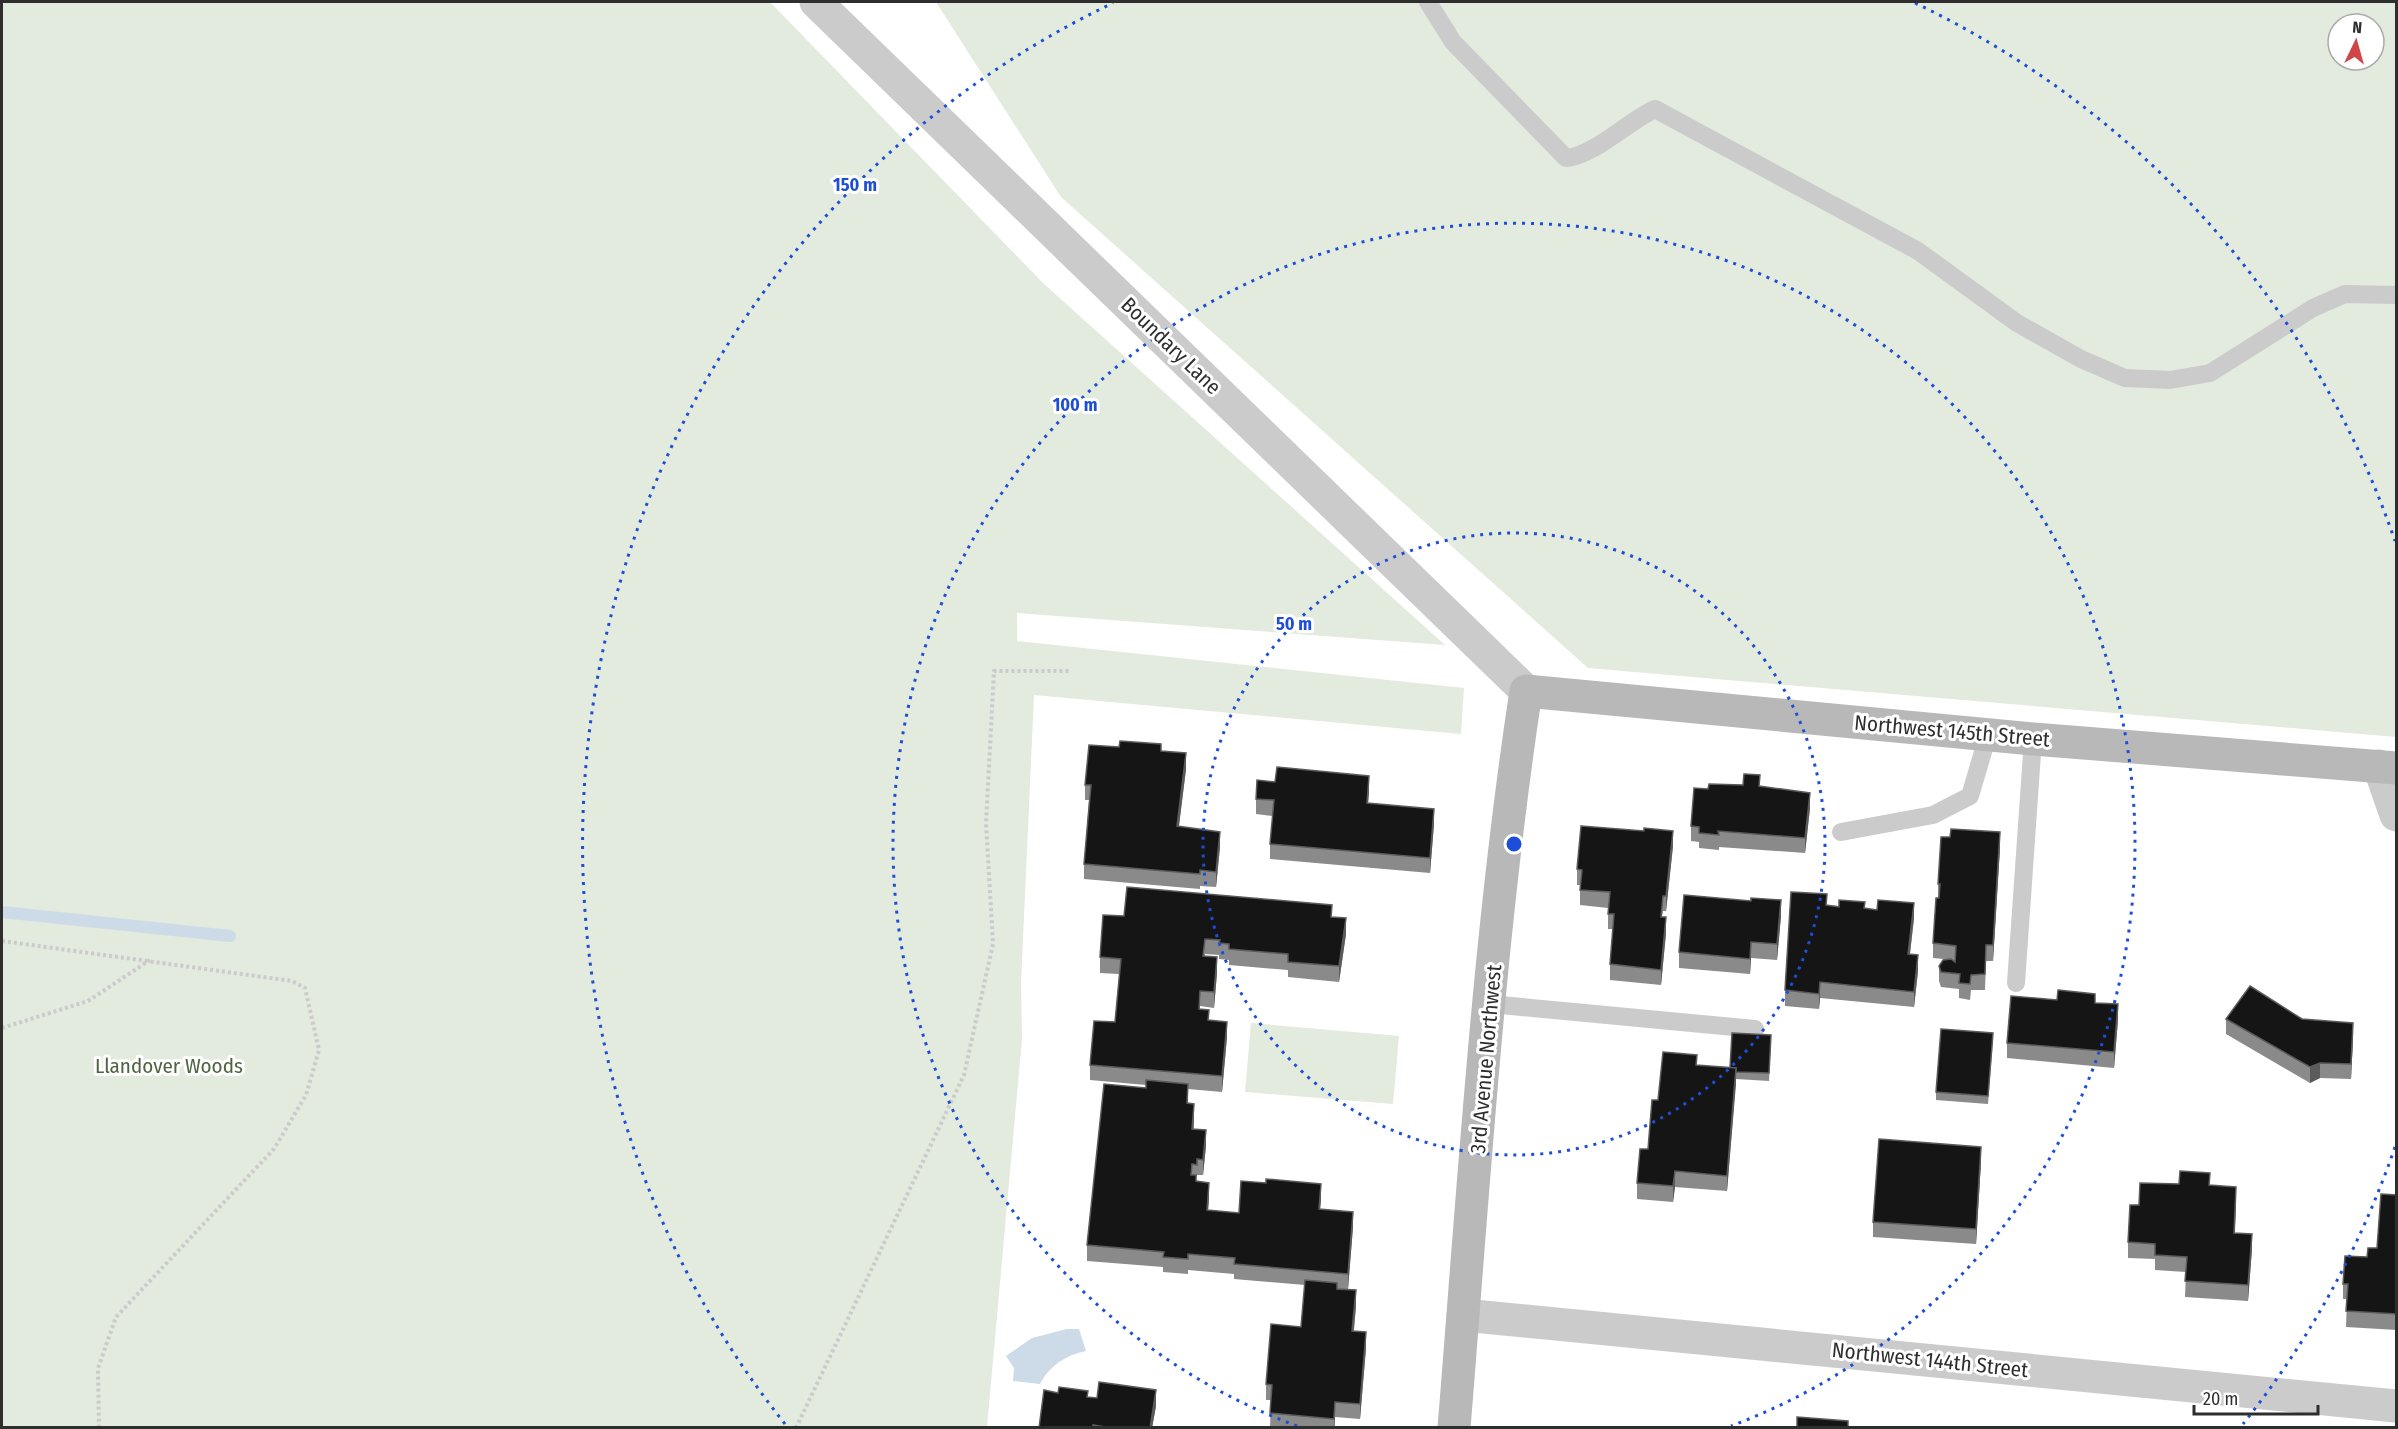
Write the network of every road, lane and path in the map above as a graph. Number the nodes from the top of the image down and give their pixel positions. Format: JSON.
{"nodes":[{"id":1,"x":816,"y":2,"type":"edge"},
{"id":2,"x":1428,"y":2,"type":"edge"},
{"id":3,"x":2397,"y":295,"type":"edge"},
{"id":4,"x":1071,"y":671,"type":"dead end"},
{"id":5,"x":1526,"y":691,"type":"junction"},
{"id":6,"x":1988,"y":735,"type":"junction"},
{"id":7,"x":2033,"y":740,"type":"junction"},
{"id":8,"x":2388,"y":767,"type":"edge"},
{"id":9,"x":2397,"y":815,"type":"edge"},
{"id":10,"x":1841,"y":832,"type":"dead end"},
{"id":11,"x":2,"y":941,"type":"edge"},
{"id":12,"x":150,"y":960,"type":"junction"},
{"id":13,"x":2016,"y":983,"type":"dead end"},
{"id":14,"x":1490,"y":1004,"type":"junction"},
{"id":15,"x":2,"y":1028,"type":"edge"},
{"id":16,"x":1755,"y":1029,"type":"dead end"},
{"id":17,"x":1463,"y":1315,"type":"junction"},
{"id":18,"x":2397,"y":1406,"type":"edge"},
{"id":19,"x":99,"y":1428,"type":"edge"},
{"id":20,"x":796,"y":1428,"type":"edge"},
{"id":21,"x":1454,"y":1428,"type":"edge"}],
"edges":[{"from":1,"to":5,"type":"street","name":"Boundary Lane"},
{"from":2,"to":3,"type":"lane"},
{"from":4,"to":20,"type":"path"},
{"from":5,"to":6,"type":"street","name":"Northwest 145th Street"},
{"from":5,"to":14,"type":"street","name":"3rd Avenue Northwest"},
{"from":6,"to":7,"type":"street","name":"Northwest 145th Street"},
{"from":6,"to":10,"type":"lane"},
{"from":7,"to":8,"type":"street","name":"Northwest 145th Street"},
{"from":7,"to":13,"type":"lane"},
{"from":8,"to":9,"type":"street"},
{"from":11,"to":12,"type":"path"},
{"from":12,"to":15,"type":"path"},
{"from":12,"to":19,"type":"path"},
{"from":14,"to":16,"type":"lane"},
{"from":14,"to":17,"type":"street","name":"3rd Avenue Northwest"},
{"from":17,"to":18,"type":"street","name":"Northwest 144th Street"},
{"from":17,"to":21,"type":"street","name":"3rd Avenue Northwest"}]}
